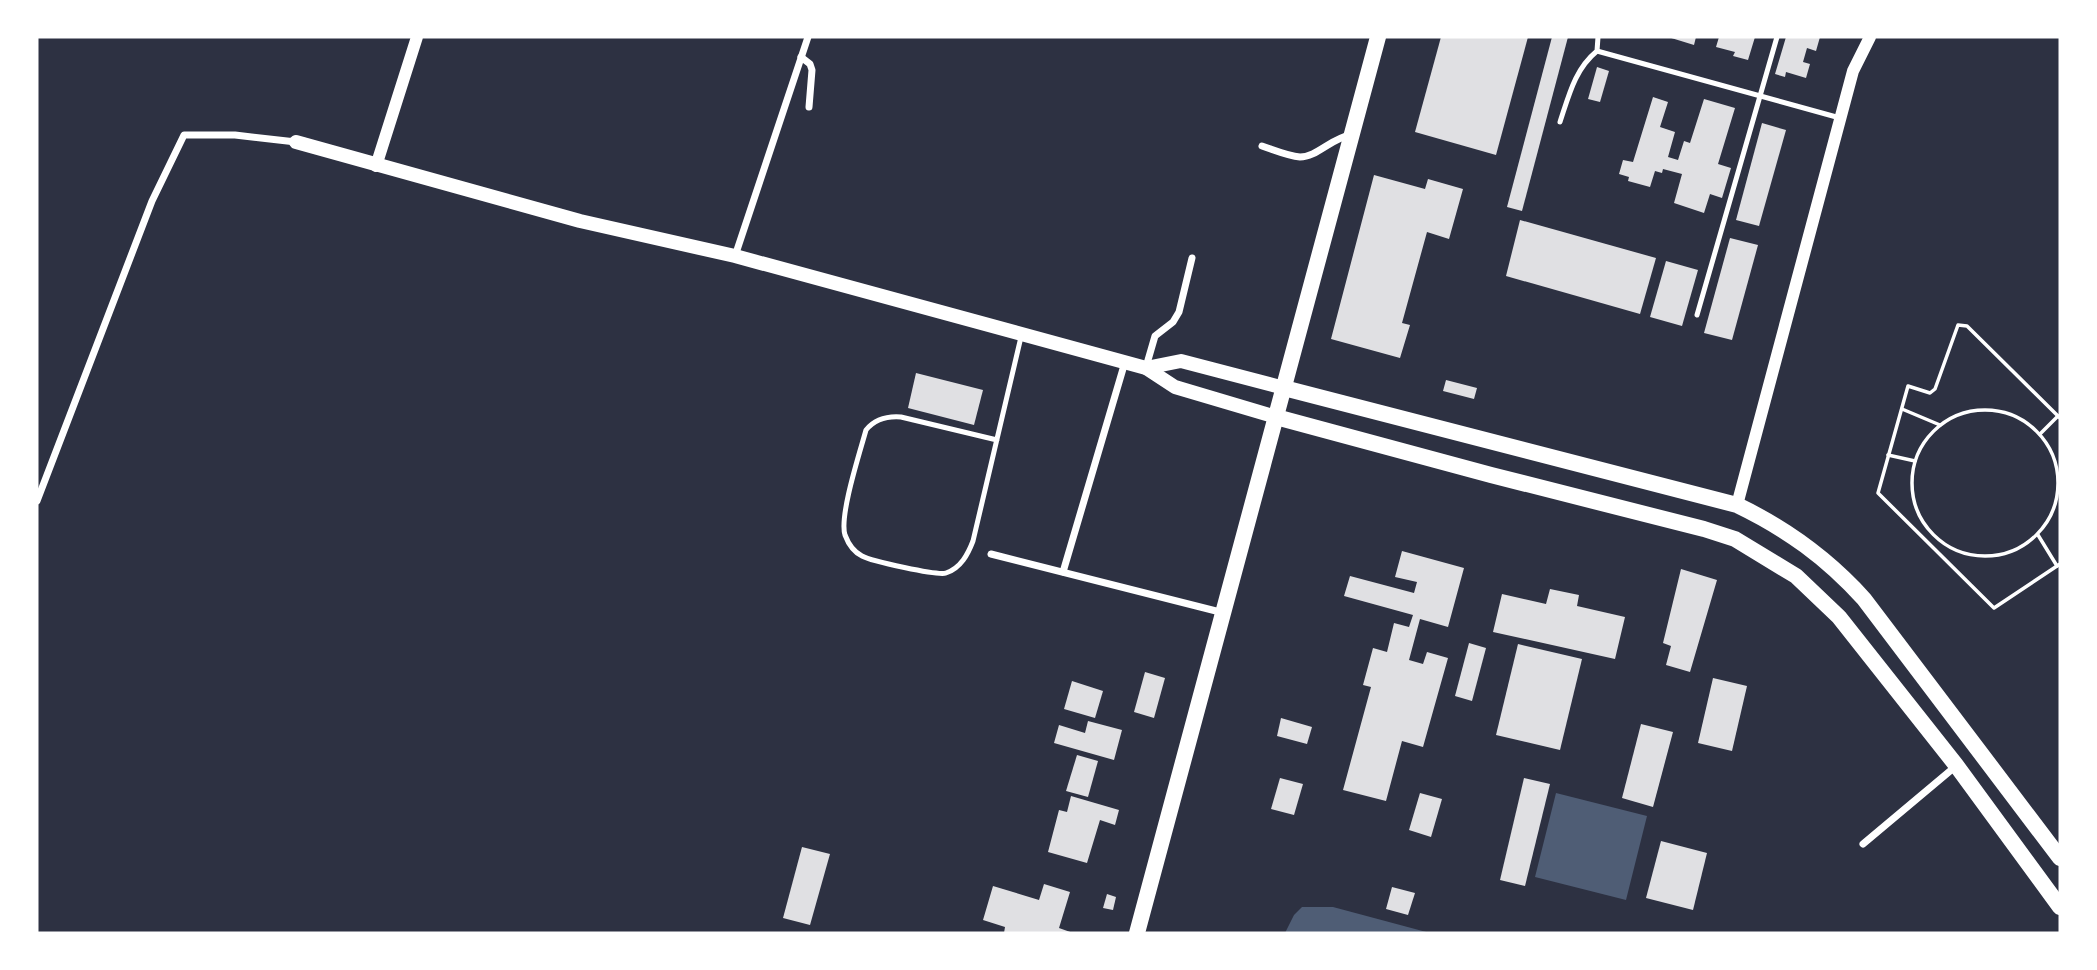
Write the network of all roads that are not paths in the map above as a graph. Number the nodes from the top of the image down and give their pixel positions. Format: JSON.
{"nodes":[{"id":1,"x":417,"y":37,"type":"edge"},
{"id":2,"x":808,"y":37,"type":"edge"},
{"id":3,"x":1378,"y":37,"type":"edge"},
{"id":4,"x":1598,"y":37,"type":"edge"},
{"id":5,"x":1777,"y":37,"type":"edge"},
{"id":6,"x":1870,"y":37,"type":"edge"},
{"id":7,"x":1597,"y":51,"type":"junction"},
{"id":8,"x":801,"y":57,"type":"junction"},
{"id":9,"x":1760,"y":96,"type":"junction"},
{"id":10,"x":809,"y":107,"type":"dead end"},
{"id":11,"x":1840,"y":118,"type":"junction"},
{"id":12,"x":1560,"y":121,"type":"dead end"},
{"id":13,"x":1352,"y":135,"type":"junction"},
{"id":14,"x":296,"y":142,"type":"joint"},
{"id":15,"x":1262,"y":146,"type":"dead end"},
{"id":16,"x":376,"y":166,"type":"junction"},
{"id":17,"x":736,"y":256,"type":"junction"},
{"id":18,"x":1192,"y":258,"type":"dead end"},
{"id":19,"x":1696,"y":315,"type":"dead end"},
{"id":20,"x":1022,"y":334,"type":"junction"},
{"id":21,"x":1125,"y":362,"type":"junction"},
{"id":22,"x":1146,"y":368,"type":"junction"},
{"id":23,"x":1284,"y":388,"type":"junction"},
{"id":24,"x":1276,"y":417,"type":"junction"},
{"id":25,"x":997,"y":440,"type":"junction"},
{"id":26,"x":1698,"y":496,"type":"junction"},
{"id":27,"x":37,"y":501,"type":"edge"},
{"id":28,"x":1737,"y":505,"type":"junction"},
{"id":29,"x":1689,"y":525,"type":"junction"},
{"id":30,"x":991,"y":554,"type":"dead end"},
{"id":31,"x":1063,"y":572,"type":"junction"},
{"id":32,"x":1224,"y":613,"type":"junction"},
{"id":33,"x":1956,"y":765,"type":"junction"},
{"id":34,"x":1863,"y":844,"type":"dead end"},
{"id":35,"x":2057,"y":847,"type":"edge"},
{"id":36,"x":2029,"y":863,"type":"junction"},
{"id":37,"x":2060,"y":907,"type":"edge"},
{"id":38,"x":1137,"y":933,"type":"edge"}],
"edges":[{"from":1,"to":16,"type":"street"},
{"from":2,"to":8,"type":"street"},
{"from":3,"to":13,"type":"main road"},
{"from":4,"to":7,"type":"lane"},
{"from":5,"to":9,"type":"lane"},
{"from":6,"to":11,"type":"street"},
{"from":7,"to":9,"type":"lane"},
{"from":7,"to":12,"type":"lane"},
{"from":8,"to":10,"type":"street"},
{"from":8,"to":17,"type":"street"},
{"from":9,"to":11,"type":"lane"},
{"from":9,"to":19,"type":"lane"},
{"from":11,"to":28,"type":"street"},
{"from":13,"to":15,"type":"street"},
{"from":13,"to":23,"type":"main road"},
{"from":14,"to":16,"type":"main road"},
{"from":14,"to":27,"type":"street"},
{"from":16,"to":17,"type":"main road"},
{"from":17,"to":20,"type":"main road"},
{"from":18,"to":22,"type":"street"},
{"from":20,"to":21,"type":"main road"},
{"from":20,"to":25,"type":"lane"},
{"from":21,"to":22,"type":"main road"},
{"from":21,"to":31,"type":"street"},
{"from":22,"to":23,"type":"main road"},
{"from":22,"to":24,"type":"main road"},
{"from":23,"to":24,"type":"main road"},
{"from":23,"to":26,"type":"main road"},
{"from":24,"to":29,"type":"main road"},
{"from":24,"to":32,"type":"main road"},
{"from":25,"to":25,"type":"lane"},
{"from":26,"to":28,"type":"main road"},
{"from":26,"to":29,"type":"main road"},
{"from":28,"to":35,"type":"main road"},
{"from":29,"to":33,"type":"main road"},
{"from":30,"to":31,"type":"street"},
{"from":31,"to":32,"type":"street"},
{"from":32,"to":38,"type":"main road"},
{"from":33,"to":34,"type":"street"},
{"from":33,"to":36,"type":"main road"},
{"from":35,"to":36,"type":"main road"},
{"from":36,"to":37,"type":"main road"}]}
